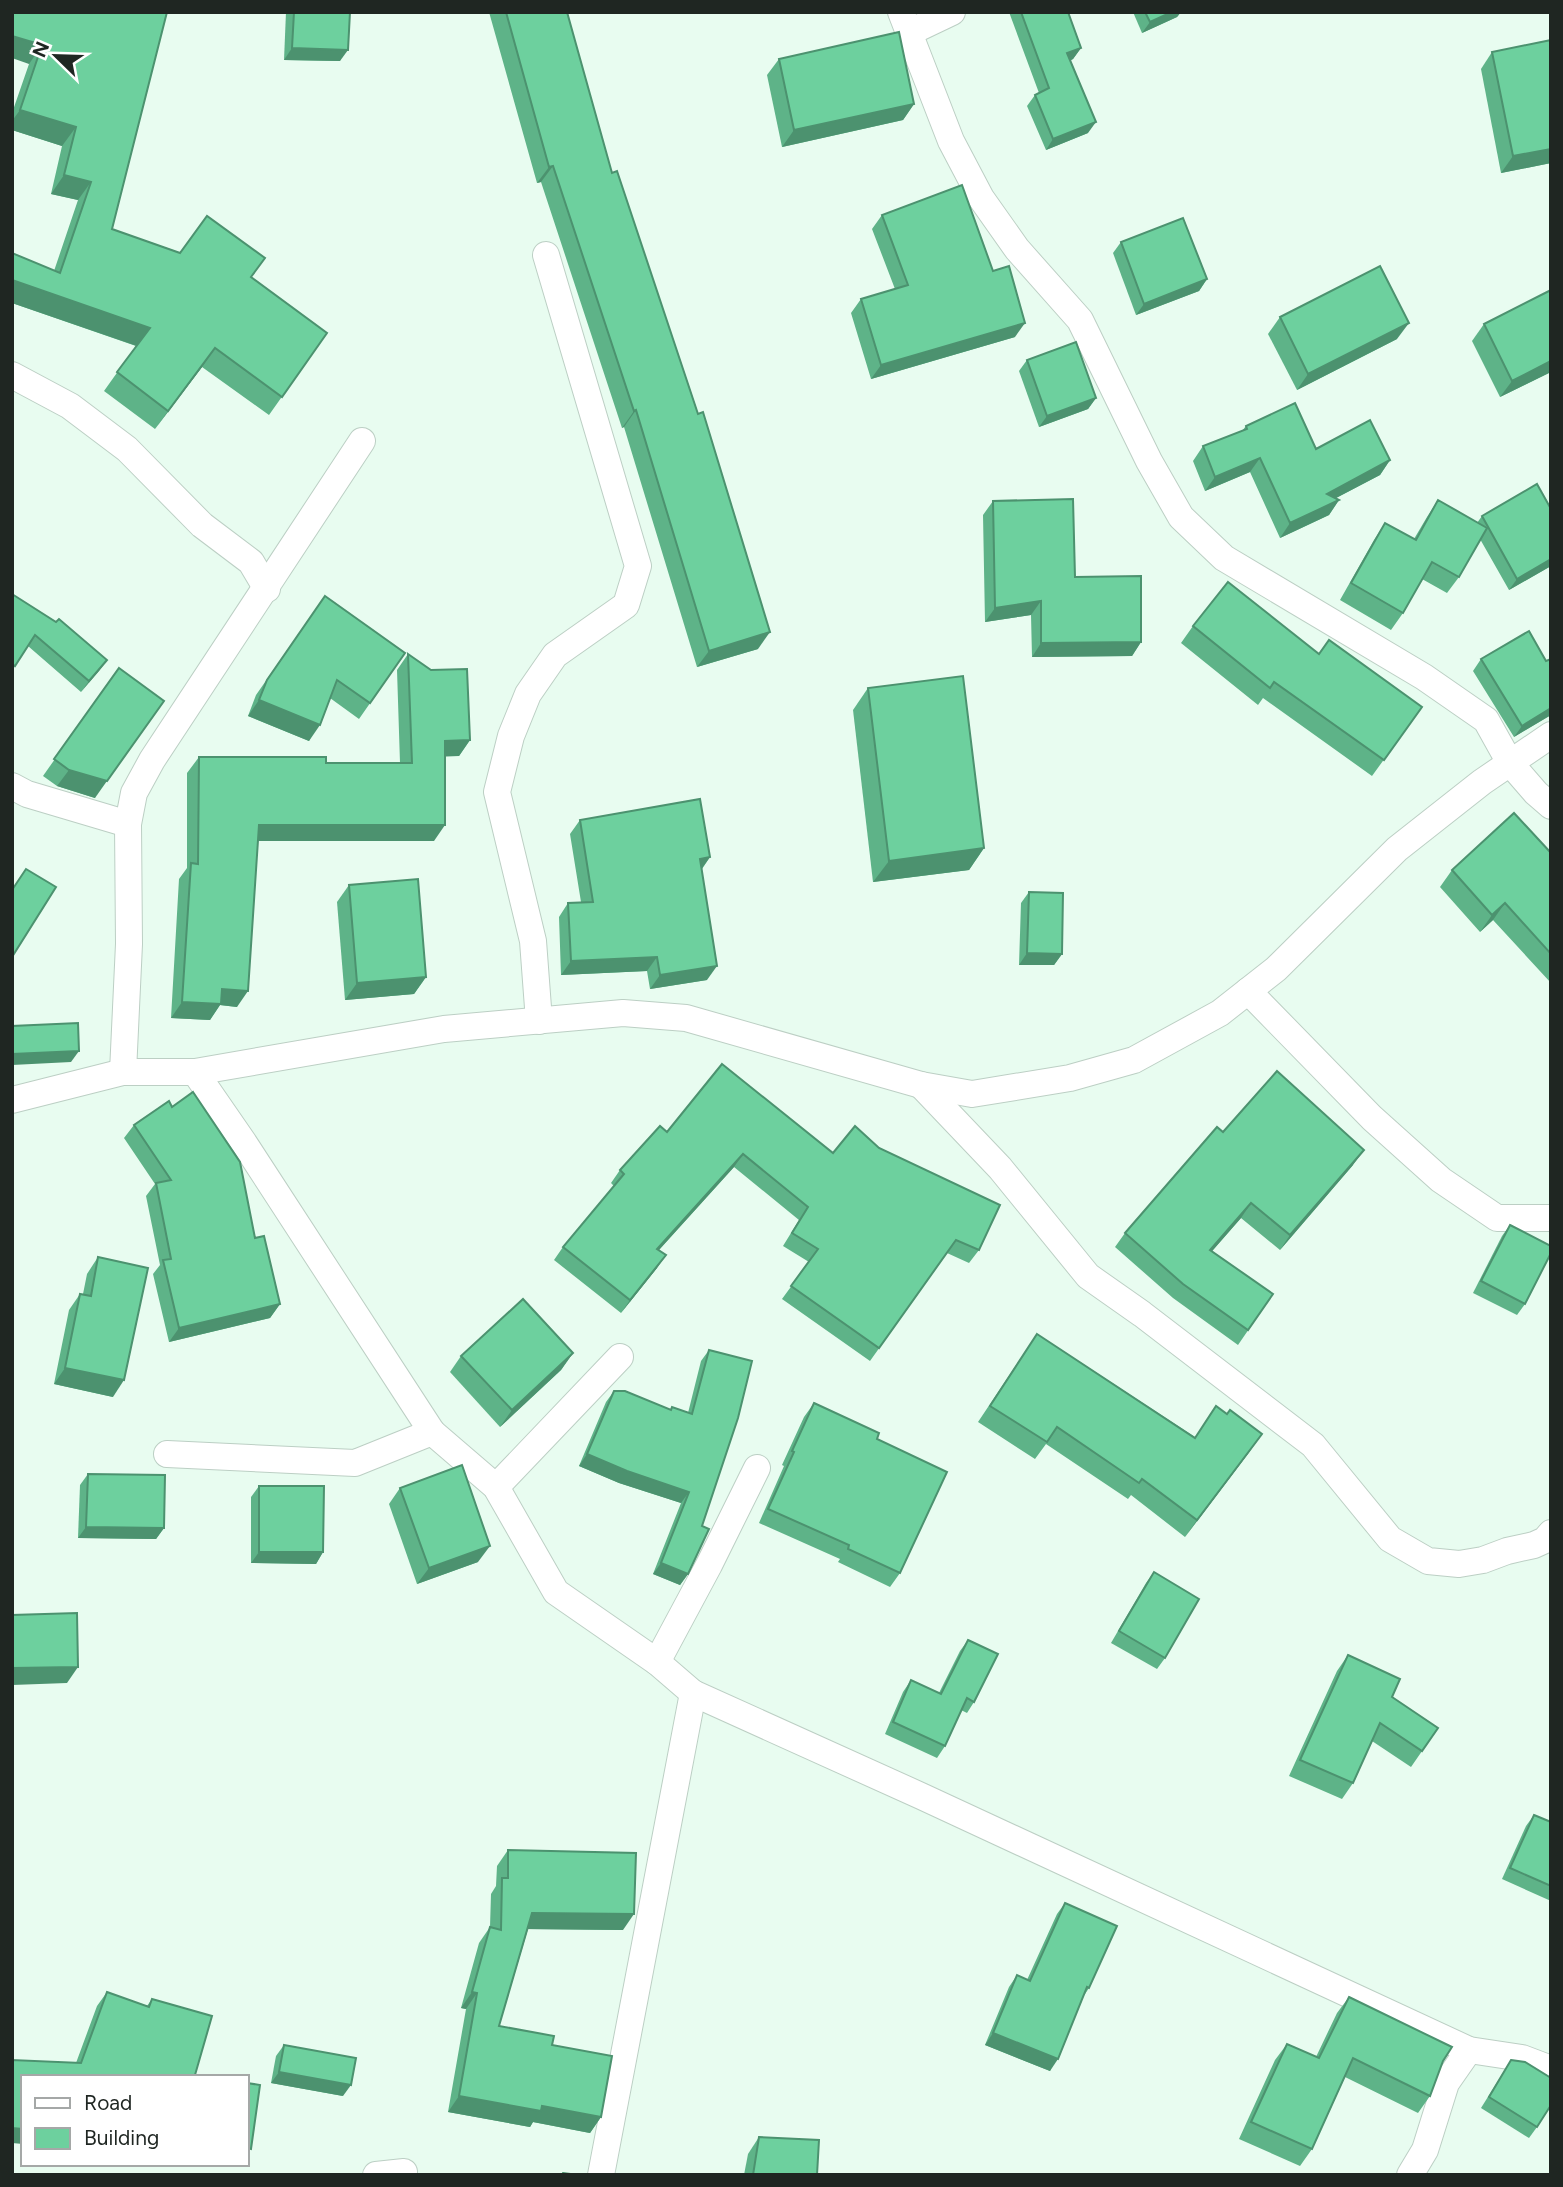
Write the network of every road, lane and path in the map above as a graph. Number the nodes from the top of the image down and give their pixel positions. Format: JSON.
{"nodes":[{"id":1,"x":953,"y":12,"type":"edge"},
{"id":2,"x":905,"y":23,"type":"edge"},
{"id":3,"x":546,"y":255,"type":"dead end"},
{"id":4,"x":12,"y":375,"type":"edge"},
{"id":5,"x":362,"y":441,"type":"dead end"},
{"id":6,"x":267,"y":589,"type":"junction"},
{"id":7,"x":1551,"y":735,"type":"edge"},
{"id":8,"x":1510,"y":763,"type":"junction"},
{"id":9,"x":12,"y":786,"type":"edge"},
{"id":10,"x":1551,"y":806,"type":"edge"},
{"id":11,"x":128,"y":824,"type":"junction"},
{"id":12,"x":1248,"y":991,"type":"junction"},
{"id":13,"x":539,"y":1021,"type":"junction"},
{"id":14,"x":122,"y":1072,"type":"junction"},
{"id":15,"x":195,"y":1072,"type":"junction"},
{"id":16,"x":922,"y":1086,"type":"junction"},
{"id":17,"x":12,"y":1100,"type":"edge"},
{"id":18,"x":1551,"y":1218,"type":"edge"},
{"id":19,"x":620,"y":1357,"type":"dead end"},
{"id":20,"x":432,"y":1432,"type":"junction"},
{"id":21,"x":167,"y":1454,"type":"dead end"},
{"id":22,"x":757,"y":1468,"type":"dead end"},
{"id":23,"x":496,"y":1487,"type":"junction"},
{"id":24,"x":1551,"y":1533,"type":"edge"},
{"id":25,"x":657,"y":1662,"type":"junction"},
{"id":26,"x":692,"y":1693,"type":"junction"},
{"id":27,"x":1469,"y":2050,"type":"junction"},
{"id":28,"x":1551,"y":2069,"type":"edge"},
{"id":29,"x":404,"y":2172,"type":"dead end"},
{"id":30,"x":376,"y":2175,"type":"edge"},
{"id":31,"x":601,"y":2175,"type":"edge"},
{"id":32,"x":1410,"y":2175,"type":"edge"}],
"edges":[{"from":1,"to":2,"type":"street"},
{"from":2,"to":8,"type":"street"},
{"from":3,"to":13,"type":"street"},
{"from":4,"to":6,"type":"street"},
{"from":5,"to":6,"type":"street"},
{"from":6,"to":11,"type":"street"},
{"from":7,"to":8,"type":"street"},
{"from":8,"to":10,"type":"street"},
{"from":8,"to":12,"type":"street"},
{"from":9,"to":11,"type":"street"},
{"from":11,"to":14,"type":"street"},
{"from":12,"to":16,"type":"street"},
{"from":12,"to":18,"type":"street"},
{"from":13,"to":15,"type":"street"},
{"from":13,"to":16,"type":"street"},
{"from":14,"to":15,"type":"street"},
{"from":14,"to":17,"type":"street"},
{"from":15,"to":20,"type":"street"},
{"from":16,"to":24,"type":"street"},
{"from":19,"to":23,"type":"street"},
{"from":20,"to":21,"type":"street"},
{"from":20,"to":23,"type":"street"},
{"from":22,"to":25,"type":"street"},
{"from":23,"to":25,"type":"street"},
{"from":25,"to":26,"type":"street"},
{"from":26,"to":27,"type":"street"},
{"from":26,"to":31,"type":"street"},
{"from":27,"to":28,"type":"street"},
{"from":27,"to":32,"type":"street"},
{"from":29,"to":30,"type":"street"}]}
